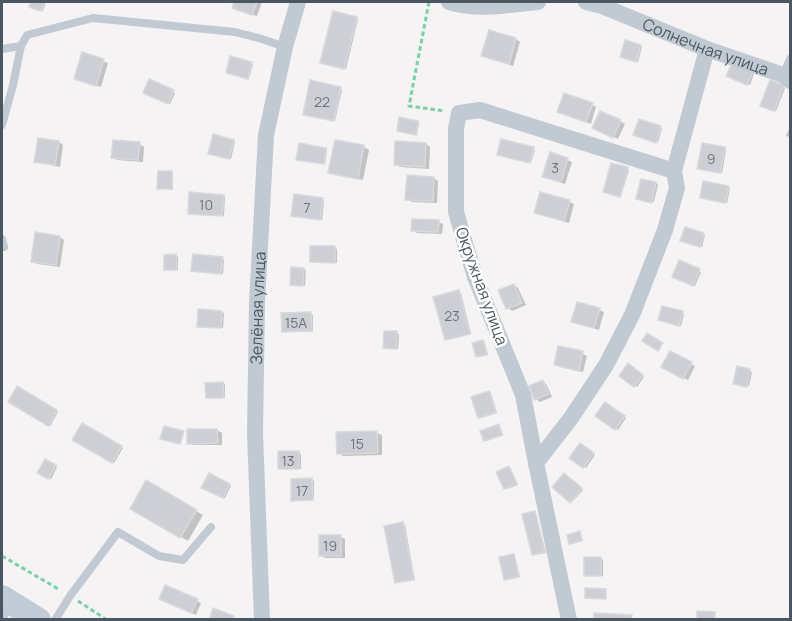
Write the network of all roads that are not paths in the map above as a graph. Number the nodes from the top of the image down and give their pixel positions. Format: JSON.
{"nodes":[{"id":1,"x":298,"y":2,"type":"edge"},
{"id":2,"x":449,"y":2,"type":"edge"},
{"id":3,"x":538,"y":2,"type":"edge"},
{"id":4,"x":586,"y":2,"type":"edge"},
{"id":5,"x":503,"y":4,"type":"edge"},
{"id":6,"x":21,"y":46,"type":"junction"},
{"id":7,"x":285,"y":47,"type":"junction"},
{"id":8,"x":2,"y":49,"type":"edge"},
{"id":9,"x":707,"y":49,"type":"junction"},
{"id":10,"x":790,"y":59,"type":"edge"},
{"id":11,"x":787,"y":78,"type":"edge"},
{"id":12,"x":2,"y":124,"type":"edge"},
{"id":13,"x":674,"y":171,"type":"junction"},
{"id":14,"x":536,"y":463,"type":"junction"},
{"id":15,"x":211,"y":527,"type":"dead end"},
{"id":16,"x":5,"y":606,"type":"edge"},
{"id":17,"x":39,"y":620,"type":"edge"},
{"id":18,"x":54,"y":620,"type":"edge"},
{"id":19,"x":262,"y":620,"type":"edge"},
{"id":20,"x":569,"y":620,"type":"edge"}],
"edges":[{"from":1,"to":7,"type":"street","name":"Зелёная улица"},
{"from":2,"to":5,"type":"street"},
{"from":3,"to":5,"type":"street"},
{"from":4,"to":9,"type":"street","name":"Солнечная улица"},
{"from":6,"to":7,"type":"lane"},
{"from":6,"to":8,"type":"lane"},
{"from":6,"to":12,"type":"lane"},
{"from":7,"to":19,"type":"street","name":"Зелёная улица"},
{"from":9,"to":11,"type":"street","name":"Солнечная улица"},
{"from":9,"to":13,"type":"street"},
{"from":10,"to":11,"type":"lane"},
{"from":13,"to":14,"type":"street"},
{"from":13,"to":14,"type":"street","name":"Окружная улица"},
{"from":14,"to":20,"type":"street","name":"Окружная улица"},
{"from":15,"to":18,"type":"lane"},
{"from":16,"to":17,"type":"main road"}]}
